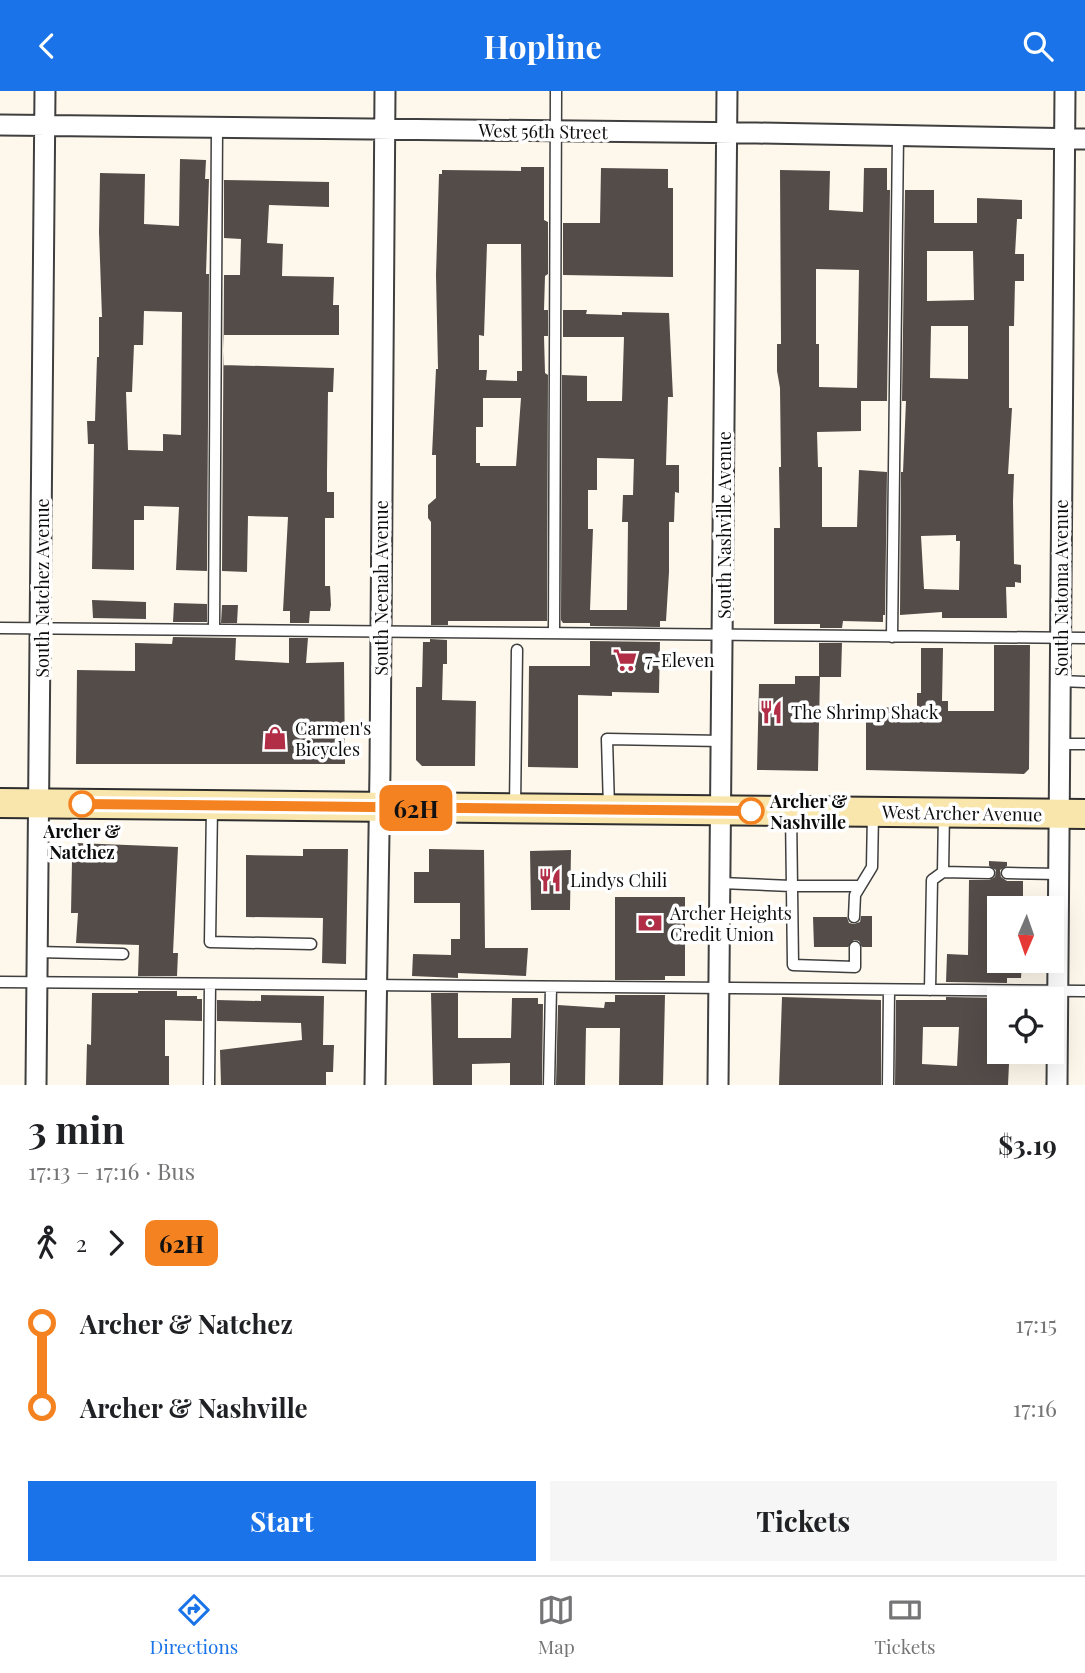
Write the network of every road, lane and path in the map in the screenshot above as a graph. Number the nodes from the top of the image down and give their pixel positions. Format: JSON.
{"nodes":[{"id":1,"x":46,"y":91,"type":"edge"},
{"id":2,"x":385,"y":91,"type":"edge"},
{"id":3,"x":556,"y":91,"type":"edge"},
{"id":4,"x":727,"y":91,"type":"edge"},
{"id":5,"x":1065,"y":91,"type":"edge"},
{"id":6,"x":0,"y":125,"type":"edge"},
{"id":7,"x":45,"y":126,"type":"junction"},
{"id":8,"x":217,"y":128,"type":"junction"},
{"id":9,"x":385,"y":129,"type":"junction"},
{"id":10,"x":556,"y":131,"type":"junction"},
{"id":11,"x":727,"y":132,"type":"junction"},
{"id":12,"x":898,"y":135,"type":"junction"},
{"id":13,"x":1065,"y":138,"type":"junction"},
{"id":14,"x":1085,"y":139,"type":"edge"},
{"id":15,"x":0,"y":628,"type":"edge"},
{"id":16,"x":42,"y":629,"type":"junction"},
{"id":17,"x":214,"y":630,"type":"junction"},
{"id":18,"x":381,"y":632,"type":"junction"},
{"id":19,"x":554,"y":633,"type":"junction"},
{"id":20,"x":723,"y":635,"type":"junction"},
{"id":21,"x":892,"y":637,"type":"junction"},
{"id":22,"x":1060,"y":638,"type":"junction"},
{"id":23,"x":1085,"y":638,"type":"edge"},
{"id":24,"x":517,"y":650,"type":"dead end"},
{"id":25,"x":1060,"y":681,"type":"junction"},
{"id":26,"x":1085,"y":682,"type":"edge"},
{"id":27,"x":722,"y":741,"type":"junction"},
{"id":28,"x":1060,"y":744,"type":"junction"},
{"id":29,"x":1085,"y":744,"type":"edge"},
{"id":30,"x":0,"y":803,"type":"edge"},
{"id":31,"x":40,"y":803,"type":"junction"},
{"id":32,"x":212,"y":805,"type":"junction"},
{"id":33,"x":380,"y":807,"type":"junction"},
{"id":34,"x":515,"y":809,"type":"junction"},
{"id":35,"x":609,"y":810,"type":"junction"},
{"id":36,"x":722,"y":811,"type":"junction"},
{"id":37,"x":791,"y":812,"type":"junction"},
{"id":38,"x":873,"y":812,"type":"junction"},
{"id":39,"x":944,"y":813,"type":"junction"},
{"id":40,"x":1073,"y":814,"type":"edge"},
{"id":41,"x":943,"y":872,"type":"junction"},
{"id":42,"x":989,"y":873,"type":"dead end"},
{"id":43,"x":1007,"y":873,"type":"dead end"},
{"id":44,"x":1059,"y":874,"type":"junction"},
{"id":45,"x":721,"y":883,"type":"junction"},
{"id":46,"x":792,"y":886,"type":"junction"},
{"id":47,"x":860,"y":886,"type":"junction"},
{"id":48,"x":854,"y":916,"type":"dead end"},
{"id":49,"x":311,"y":944,"type":"dead end"},
{"id":50,"x":855,"y":947,"type":"dead end"},
{"id":51,"x":37,"y":952,"type":"junction"},
{"id":52,"x":123,"y":954,"type":"dead end"},
{"id":53,"x":0,"y":982,"type":"edge"},
{"id":54,"x":37,"y":982,"type":"junction"},
{"id":55,"x":209,"y":984,"type":"junction"},
{"id":56,"x":376,"y":985,"type":"junction"},
{"id":57,"x":551,"y":987,"type":"junction"},
{"id":58,"x":1058,"y":987,"type":"edge"},
{"id":59,"x":720,"y":988,"type":"junction"},
{"id":60,"x":889,"y":990,"type":"junction"},
{"id":61,"x":930,"y":990,"type":"junction"},
{"id":62,"x":987,"y":990,"type":"edge"},
{"id":63,"x":1064,"y":991,"type":"edge"},
{"id":64,"x":1085,"y":991,"type":"edge"},
{"id":65,"x":1057,"y":1064,"type":"edge"},
{"id":66,"x":36,"y":1085,"type":"edge"},
{"id":67,"x":209,"y":1085,"type":"edge"},
{"id":68,"x":375,"y":1085,"type":"edge"},
{"id":69,"x":549,"y":1085,"type":"edge"},
{"id":70,"x":718,"y":1085,"type":"edge"},
{"id":71,"x":888,"y":1085,"type":"edge"},
{"id":72,"x":1057,"y":1085,"type":"edge"}],
"edges":[{"from":1,"to":7,"type":"street","name":"South Natchez Avenue"},
{"from":2,"to":9,"type":"street","name":"South Neenah Avenue"},
{"from":3,"to":10,"type":"lane"},
{"from":4,"to":11,"type":"street","name":"South Nashville Avenue"},
{"from":5,"to":13,"type":"street","name":"South Natoma Avenue"},
{"from":6,"to":7,"type":"street","name":"West 56th Street"},
{"from":7,"to":8,"type":"street","name":"West 56th Street"},
{"from":7,"to":16,"type":"street","name":"South Natchez Avenue"},
{"from":8,"to":9,"type":"street","name":"West 56th Street"},
{"from":8,"to":17,"type":"lane"},
{"from":9,"to":10,"type":"street","name":"West 56th Street"},
{"from":9,"to":18,"type":"street","name":"South Neenah Avenue"},
{"from":10,"to":11,"type":"street","name":"West 56th Street"},
{"from":10,"to":19,"type":"lane"},
{"from":11,"to":12,"type":"street","name":"West 56th Street"},
{"from":11,"to":20,"type":"street","name":"South Nashville Avenue"},
{"from":12,"to":13,"type":"street","name":"West 56th Street"},
{"from":12,"to":21,"type":"lane"},
{"from":13,"to":14,"type":"street","name":"West 56th Street"},
{"from":13,"to":22,"type":"street","name":"South Natoma Avenue"},
{"from":15,"to":16,"type":"lane"},
{"from":16,"to":17,"type":"lane"},
{"from":16,"to":31,"type":"street","name":"South Natchez Avenue"},
{"from":17,"to":18,"type":"lane"},
{"from":18,"to":19,"type":"lane"},
{"from":18,"to":33,"type":"street","name":"South Neenah Avenue"},
{"from":19,"to":20,"type":"lane"},
{"from":20,"to":21,"type":"lane"},
{"from":20,"to":27,"type":"street","name":"South Nashville Avenue"},
{"from":21,"to":22,"type":"lane"},
{"from":22,"to":23,"type":"lane"},
{"from":22,"to":25,"type":"street","name":"South Natoma Avenue"},
{"from":24,"to":34,"type":"lane"},
{"from":25,"to":26,"type":"lane"},
{"from":25,"to":28,"type":"street","name":"South Natoma Avenue"},
{"from":27,"to":35,"type":"lane"},
{"from":27,"to":36,"type":"street","name":"South Nashville Avenue"},
{"from":28,"to":29,"type":"lane"},
{"from":28,"to":40,"type":"street","name":"South Natoma Avenue"},
{"from":30,"to":31,"type":"main road","name":"West Archer Avenue"},
{"from":31,"to":32,"type":"main road","name":"West Archer Avenue"},
{"from":31,"to":51,"type":"street","name":"South Natchez Avenue"},
{"from":32,"to":33,"type":"main road","name":"West Archer Avenue"},
{"from":32,"to":49,"type":"lane"},
{"from":33,"to":34,"type":"main road","name":"West Archer Avenue"},
{"from":33,"to":56,"type":"street","name":"South Neenah Avenue"},
{"from":34,"to":35,"type":"main road","name":"West Archer Avenue"},
{"from":35,"to":36,"type":"main road","name":"West Archer Avenue"},
{"from":36,"to":37,"type":"main road","name":"West Archer Avenue"},
{"from":36,"to":45,"type":"street","name":"South Nashville Avenue"},
{"from":37,"to":38,"type":"main road","name":"West Archer Avenue"},
{"from":37,"to":46,"type":"lane"},
{"from":38,"to":39,"type":"main road","name":"West Archer Avenue"},
{"from":38,"to":47,"type":"lane"},
{"from":39,"to":40,"type":"main road","name":"West Archer Avenue"},
{"from":39,"to":41,"type":"lane"},
{"from":40,"to":44,"type":"street","name":"South Natoma Avenue"},
{"from":41,"to":42,"type":"lane"},
{"from":41,"to":61,"type":"lane"},
{"from":43,"to":44,"type":"lane"},
{"from":44,"to":58,"type":"street","name":"South Natoma Avenue"},
{"from":45,"to":46,"type":"lane"},
{"from":45,"to":59,"type":"street","name":"South Nashville Avenue"},
{"from":46,"to":47,"type":"lane"},
{"from":46,"to":50,"type":"lane"},
{"from":47,"to":48,"type":"lane"},
{"from":51,"to":52,"type":"lane"},
{"from":51,"to":54,"type":"street","name":"South Natchez Avenue"},
{"from":53,"to":54,"type":"lane"},
{"from":54,"to":55,"type":"lane"},
{"from":54,"to":66,"type":"street","name":"South Natchez Avenue"},
{"from":55,"to":56,"type":"lane"},
{"from":55,"to":67,"type":"lane"},
{"from":56,"to":57,"type":"lane"},
{"from":56,"to":68,"type":"street","name":"South Neenah Avenue"},
{"from":57,"to":59,"type":"lane"},
{"from":57,"to":69,"type":"lane"},
{"from":59,"to":60,"type":"lane"},
{"from":59,"to":70,"type":"street","name":"South Nashville Avenue"},
{"from":60,"to":61,"type":"lane"},
{"from":60,"to":71,"type":"lane"},
{"from":61,"to":62,"type":"lane"},
{"from":63,"to":64,"type":"lane"},
{"from":65,"to":72,"type":"street","name":"South Natoma Avenue"}]}
